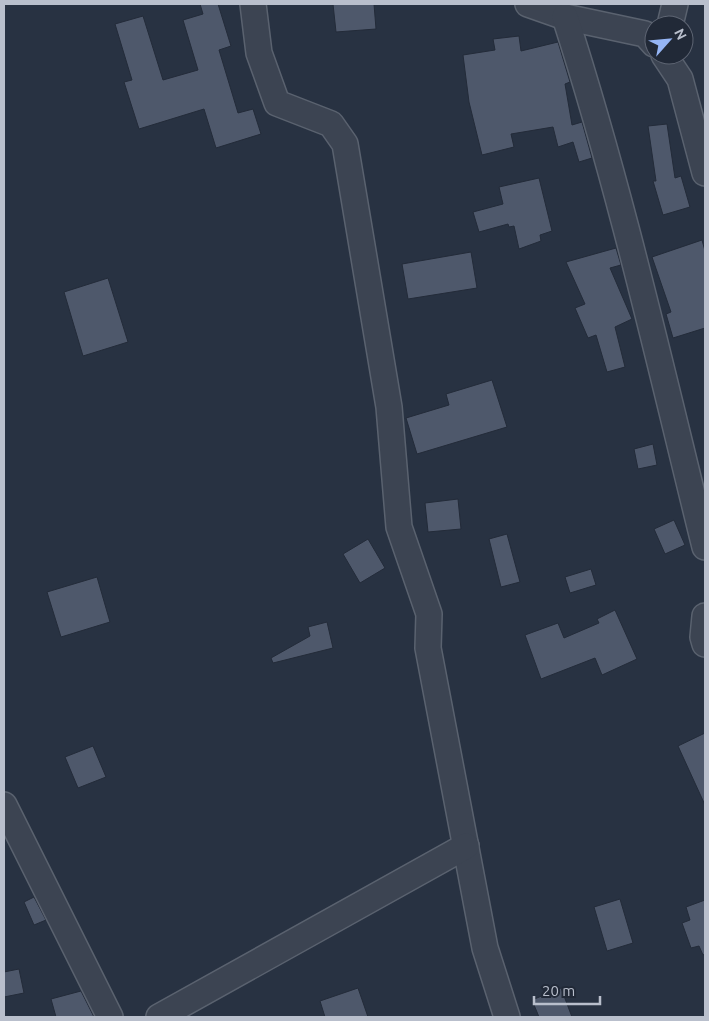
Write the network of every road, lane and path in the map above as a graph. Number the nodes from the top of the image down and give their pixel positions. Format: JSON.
{"nodes":[{"id":1,"x":253,"y":4,"type":"edge"},
{"id":2,"x":528,"y":4,"type":"edge"},
{"id":3,"x":564,"y":17,"type":"junction"},
{"id":4,"x":644,"y":34,"type":"edge"},
{"id":5,"x":671,"y":65,"type":"edge"},
{"id":6,"x":705,"y":173,"type":"edge"},
{"id":7,"x":705,"y":547,"type":"edge"},
{"id":8,"x":705,"y":616,"type":"edge"},
{"id":9,"x":705,"y":644,"type":"edge"},
{"id":10,"x":4,"y":805,"type":"edge"},
{"id":11,"x":466,"y":846,"type":"junction"},
{"id":12,"x":110,"y":1017,"type":"edge"},
{"id":13,"x":159,"y":1017,"type":"edge"},
{"id":14,"x":507,"y":1017,"type":"edge"}],
"edges":[{"from":1,"to":11,"type":"street"},
{"from":2,"to":3,"type":"street"},
{"from":3,"to":4,"type":"street"},
{"from":3,"to":7,"type":"street"},
{"from":5,"to":6,"type":"street"},
{"from":8,"to":9,"type":"street"},
{"from":10,"to":12,"type":"street"},
{"from":11,"to":13,"type":"street"},
{"from":11,"to":14,"type":"street"}]}
